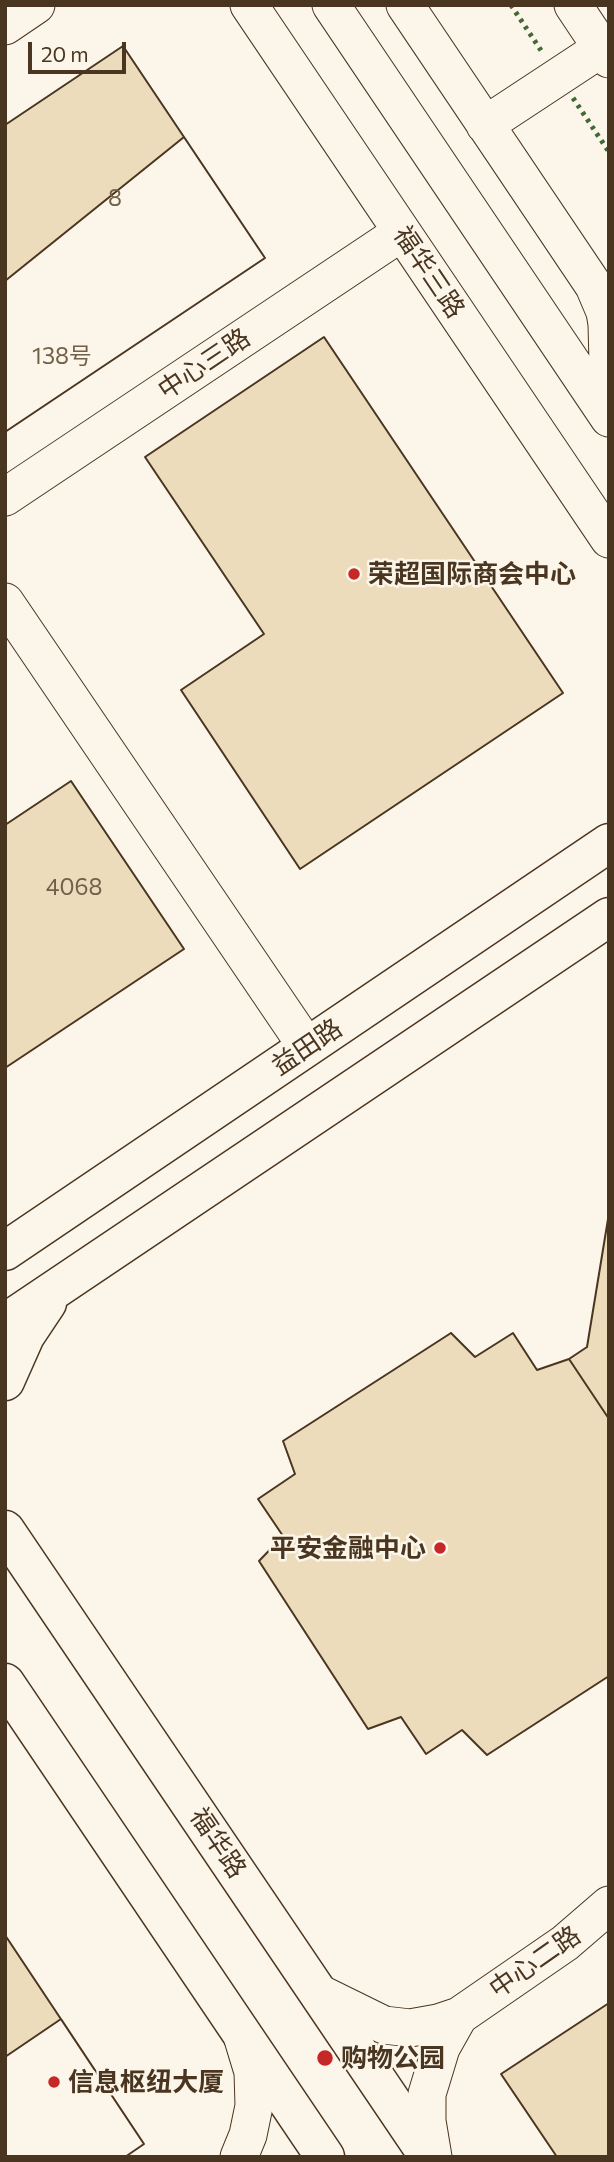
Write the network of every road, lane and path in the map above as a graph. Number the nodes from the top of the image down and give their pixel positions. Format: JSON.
{"nodes":[{"id":1,"x":36,"y":5,"type":"edge"},
{"id":2,"x":249,"y":5,"type":"edge"},
{"id":3,"x":331,"y":5,"type":"edge"},
{"id":4,"x":405,"y":5,"type":"edge"},
{"id":5,"x":573,"y":5,"type":"edge"},
{"id":6,"x":5,"y":26,"type":"edge"},
{"id":7,"x":605,"y":53,"type":"edge"},
{"id":8,"x":485,"y":125,"type":"junction"},
{"id":9,"x":402,"y":232,"type":"junction"},
{"id":10,"x":609,"y":404,"type":"edge"},
{"id":11,"x":609,"y":418,"type":"edge"},
{"id":12,"x":5,"y":497,"type":"edge"},
{"id":13,"x":609,"y":540,"type":"edge"},
{"id":14,"x":5,"y":602,"type":"edge"},
{"id":15,"x":609,"y":844,"type":"edge"},
{"id":16,"x":609,"y":917,"type":"edge"},
{"id":17,"x":307,"y":1047,"type":"junction"},
{"id":18,"x":15,"y":1240,"type":"edge"},
{"id":19,"x":69,"y":1280,"type":"junction"},
{"id":20,"x":5,"y":1324,"type":"edge"},
{"id":21,"x":5,"y":1381,"type":"edge"},
{"id":22,"x":5,"y":1502,"type":"edge"},
{"id":23,"x":5,"y":1530,"type":"edge"},
{"id":24,"x":34,"y":1573,"type":"junction"},
{"id":25,"x":5,"y":1683,"type":"edge"},
{"id":26,"x":609,"y":1906,"type":"edge"},
{"id":27,"x":321,"y":1994,"type":"junction"},
{"id":28,"x":459,"y":2016,"type":"junction"},
{"id":29,"x":241,"y":2032,"type":"junction"},
{"id":30,"x":239,"y":2157,"type":"edge"},
{"id":31,"x":325,"y":2157,"type":"edge"},
{"id":32,"x":431,"y":2157,"type":"edge"}],
"edges":[{"from":1,"to":6,"type":"street"},
{"from":2,"to":9,"type":"street","name":"福华三路"},
{"from":3,"to":11,"type":"street"},
{"from":4,"to":8,"type":"street"},
{"from":5,"to":7,"type":"street"},
{"from":7,"to":8,"type":"street"},
{"from":8,"to":10,"type":"street"},
{"from":9,"to":12,"type":"street","name":"中心三路"},
{"from":9,"to":13,"type":"street","name":"福华三路"},
{"from":14,"to":17,"type":"street"},
{"from":15,"to":17,"type":"main road","name":"益田路"},
{"from":16,"to":19,"type":"main road"},
{"from":17,"to":18,"type":"main road","name":"益田路"},
{"from":19,"to":20,"type":"main road"},
{"from":19,"to":21,"type":"main road"},
{"from":22,"to":24,"type":"main road"},
{"from":23,"to":24,"type":"main road","name":"福华路"},
{"from":24,"to":27,"type":"main road","name":"福华路"},
{"from":25,"to":29,"type":"main road"},
{"from":26,"to":28,"type":"street","name":"中心二路"},
{"from":27,"to":28,"type":"street","name":"中心二路"},
{"from":27,"to":32,"type":"main road","name":"福华路"},
{"from":28,"to":32,"type":"street","name":"中心二路"},
{"from":29,"to":30,"type":"street"},
{"from":29,"to":31,"type":"main road"}]}
